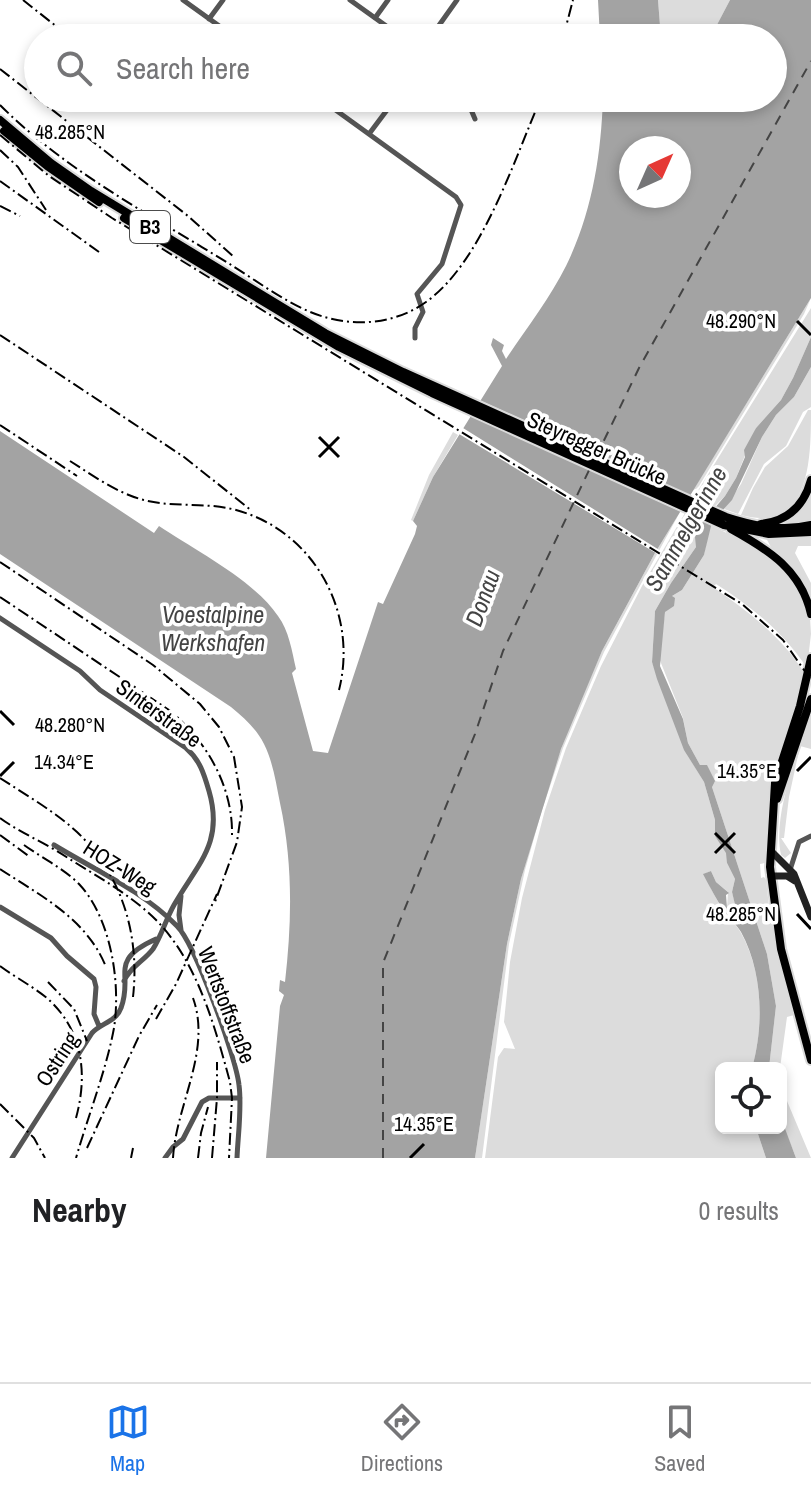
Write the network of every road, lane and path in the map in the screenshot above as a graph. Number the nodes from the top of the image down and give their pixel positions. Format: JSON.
{"nodes":[{"id":1,"x":183,"y":0,"type":"edge"},
{"id":2,"x":223,"y":0,"type":"edge"},
{"id":3,"x":350,"y":0,"type":"edge"},
{"id":4,"x":388,"y":0,"type":"edge"},
{"id":5,"x":457,"y":0,"type":"edge"},
{"id":6,"x":375,"y":18,"type":"junction"},
{"id":7,"x":209,"y":19,"type":"junction"},
{"id":8,"x":216,"y":24,"type":"edge"},
{"id":9,"x":383,"y":24,"type":"edge"},
{"id":10,"x":440,"y":24,"type":"edge"},
{"id":11,"x":338,"y":112,"type":"edge"},
{"id":12,"x":386,"y":112,"type":"edge"},
{"id":13,"x":472,"y":112,"type":"edge"},
{"id":14,"x":475,"y":119,"type":"dead end"},
{"id":15,"x":0,"y":120,"type":"edge"},
{"id":16,"x":0,"y":127,"type":"edge"},
{"id":17,"x":369,"y":134,"type":"junction"},
{"id":18,"x":415,"y":338,"type":"dead end"},
{"id":19,"x":434,"y":390,"type":"junction"},
{"id":20,"x":811,"y":480,"type":"edge"},
{"id":21,"x":811,"y":525,"type":"edge"},
{"id":22,"x":749,"y":531,"type":"junction"},
{"id":23,"x":811,"y":532,"type":"edge"},
{"id":24,"x":811,"y":614,"type":"edge"},
{"id":25,"x":0,"y":618,"type":"edge"},
{"id":26,"x":811,"y":658,"type":"edge"},
{"id":27,"x":811,"y":681,"type":"edge"},
{"id":28,"x":811,"y":699,"type":"edge"},
{"id":29,"x":800,"y":706,"type":"junction"},
{"id":30,"x":776,"y":804,"type":"junction"},
{"id":31,"x":811,"y":836,"type":"edge"},
{"id":32,"x":54,"y":845,"type":"dead end"},
{"id":33,"x":771,"y":851,"type":"junction"},
{"id":34,"x":791,"y":868,"type":"junction"},
{"id":35,"x":771,"y":871,"type":"junction"},
{"id":36,"x":182,"y":891,"type":"junction"},
{"id":37,"x":0,"y":907,"type":"edge"},
{"id":38,"x":811,"y":917,"type":"edge"},
{"id":39,"x":167,"y":918,"type":"junction"},
{"id":40,"x":162,"y":930,"type":"junction"},
{"id":41,"x":181,"y":931,"type":"junction"},
{"id":42,"x":183,"y":938,"type":"junction"},
{"id":43,"x":156,"y":939,"type":"junction"},
{"id":44,"x":124,"y":981,"type":"junction"},
{"id":45,"x":99,"y":1026,"type":"junction"},
{"id":46,"x":811,"y":1060,"type":"edge"},
{"id":47,"x":240,"y":1098,"type":"junction"},
{"id":48,"x":12,"y":1158,"type":"edge"},
{"id":49,"x":165,"y":1158,"type":"edge"},
{"id":50,"x":237,"y":1158,"type":"edge"}],
"edges":[{"from":1,"to":7,"type":"street"},
{"from":2,"to":7,"type":"street"},
{"from":3,"to":6,"type":"street"},
{"from":4,"to":6,"type":"street"},
{"from":5,"to":10,"type":"street"},
{"from":6,"to":9,"type":"street"},
{"from":7,"to":8,"type":"street"},
{"from":11,"to":17,"type":"street"},
{"from":12,"to":17,"type":"street"},
{"from":13,"to":14,"type":"street"},
{"from":15,"to":19,"type":"main road","number":"B3"},
{"from":16,"to":19,"type":"main road","number":"B3"},
{"from":17,"to":18,"type":"street"},
{"from":19,"to":22,"type":"main road","name":"Steyregger Brücke","number":"B3"},
{"from":19,"to":22,"type":"main road","name":"Steyregger Brücke","number":"B3"},
{"from":20,"to":22,"type":"main road"},
{"from":21,"to":22,"type":"main road","number":"B3"},
{"from":22,"to":23,"type":"main road","number":"B3"},
{"from":22,"to":24,"type":"main road","number":"B3"},
{"from":25,"to":36,"type":"street","name":"Sinterstraße"},
{"from":26,"to":29,"type":"main road"},
{"from":27,"to":29,"type":"main road"},
{"from":28,"to":30,"type":"main road"},
{"from":29,"to":30,"type":"main road"},
{"from":30,"to":33,"type":"main road"},
{"from":31,"to":34,"type":"street"},
{"from":32,"to":39,"type":"street","name":"HOZ-Weg"},
{"from":33,"to":34,"type":"street"},
{"from":33,"to":35,"type":"main road"},
{"from":34,"to":35,"type":"street"},
{"from":34,"to":38,"type":"street"},
{"from":35,"to":46,"type":"main road"},
{"from":36,"to":39,"type":"street","name":"Sinterstraße"},
{"from":36,"to":41,"type":"street"},
{"from":37,"to":45,"type":"street"},
{"from":39,"to":40,"type":"street","name":"Ostring"},
{"from":39,"to":41,"type":"street","name":"Wertstoffstraße"},
{"from":40,"to":42,"type":"street"},
{"from":40,"to":43,"type":"street","name":"Ostring"},
{"from":41,"to":42,"type":"street","name":"Wertstoffstraße"},
{"from":42,"to":47,"type":"street","name":"Wertstoffstraße"},
{"from":43,"to":44,"type":"street","name":"Ostring"},
{"from":43,"to":44,"type":"street","name":"Ostring"},
{"from":44,"to":45,"type":"street","name":"Ostring"},
{"from":45,"to":48,"type":"street","name":"Ostring"},
{"from":47,"to":49,"type":"street"},
{"from":47,"to":50,"type":"street","name":"Wertstoffstraße"}]}
